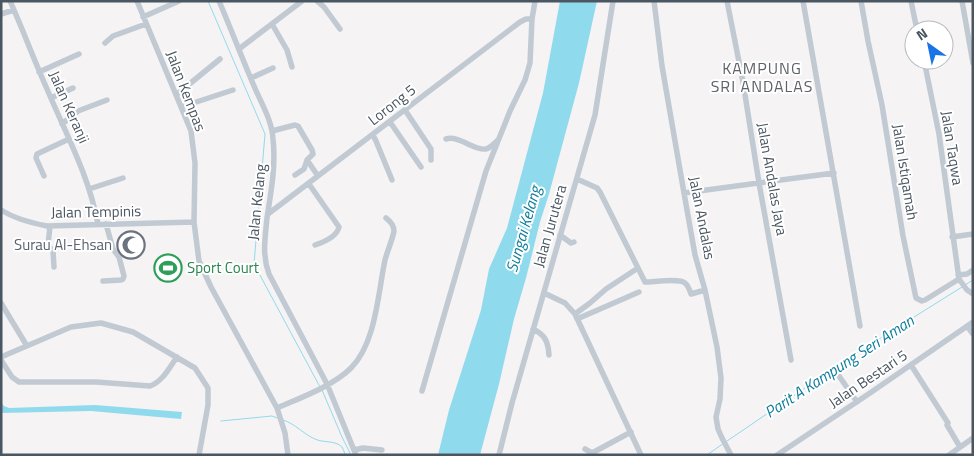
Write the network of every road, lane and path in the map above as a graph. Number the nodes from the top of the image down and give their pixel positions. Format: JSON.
{"nodes":[{"id":1,"x":10,"y":1,"type":"edge"},
{"id":2,"x":137,"y":1,"type":"edge"},
{"id":3,"x":179,"y":1,"type":"edge"},
{"id":4,"x":219,"y":1,"type":"edge"},
{"id":5,"x":302,"y":1,"type":"edge"},
{"id":6,"x":317,"y":1,"type":"edge"},
{"id":7,"x":535,"y":1,"type":"edge"},
{"id":8,"x":614,"y":1,"type":"edge"},
{"id":9,"x":654,"y":1,"type":"edge"},
{"id":10,"x":727,"y":1,"type":"edge"},
{"id":11,"x":803,"y":1,"type":"edge"},
{"id":12,"x":861,"y":1,"type":"edge"},
{"id":13,"x":911,"y":1,"type":"edge"},
{"id":14,"x":962,"y":1,"type":"edge"},
{"id":15,"x":14,"y":10,"type":"junction"},
{"id":16,"x":1,"y":14,"type":"edge"},
{"id":17,"x":143,"y":17,"type":"junction"},
{"id":18,"x":532,"y":19,"type":"junction"},
{"id":19,"x":915,"y":20,"type":"edge"},
{"id":20,"x":146,"y":24,"type":"junction"},
{"id":21,"x":272,"y":24,"type":"junction"},
{"id":22,"x":340,"y":30,"type":"dead end"},
{"id":23,"x":105,"y":42,"type":"dead end"},
{"id":24,"x":239,"y":49,"type":"junction"},
{"id":25,"x":79,"y":54,"type":"dead end"},
{"id":26,"x":220,"y":59,"type":"dead end"},
{"id":27,"x":973,"y":62,"type":"edge"},
{"id":28,"x":292,"y":67,"type":"dead end"},
{"id":29,"x":273,"y":68,"type":"dead end"},
{"id":30,"x":926,"y":70,"type":"edge"},
{"id":31,"x":39,"y":72,"type":"junction"},
{"id":32,"x":251,"y":78,"type":"junction"},
{"id":33,"x":73,"y":88,"type":"dead end"},
{"id":34,"x":233,"y":90,"type":"dead end"},
{"id":35,"x":176,"y":95,"type":"junction"},
{"id":36,"x":51,"y":98,"type":"junction"},
{"id":37,"x":107,"y":100,"type":"dead end"},
{"id":38,"x":181,"y":107,"type":"junction"},
{"id":39,"x":405,"y":110,"type":"junction"},
{"id":40,"x":390,"y":122,"type":"junction"},
{"id":41,"x":62,"y":124,"type":"junction"},
{"id":42,"x":272,"y":131,"type":"junction"},
{"id":43,"x":373,"y":135,"type":"junction"},
{"id":44,"x":69,"y":139,"type":"junction"},
{"id":45,"x":446,"y":139,"type":"dead end"},
{"id":46,"x":499,"y":139,"type":"junction"},
{"id":47,"x":308,"y":160,"type":"junction"},
{"id":48,"x":431,"y":160,"type":"dead end"},
{"id":49,"x":421,"y":167,"type":"dead end"},
{"id":50,"x":834,"y":173,"type":"junction"},
{"id":51,"x":295,"y":174,"type":"dead end"},
{"id":52,"x":44,"y":176,"type":"dead end"},
{"id":53,"x":318,"y":176,"type":"junction"},
{"id":54,"x":122,"y":178,"type":"dead end"},
{"id":55,"x":577,"y":179,"type":"junction"},
{"id":56,"x":392,"y":180,"type":"dead end"},
{"id":57,"x":759,"y":183,"type":"junction"},
{"id":58,"x":309,"y":184,"type":"junction"},
{"id":59,"x":89,"y":189,"type":"junction"},
{"id":60,"x":684,"y":193,"type":"junction"},
{"id":61,"x":1,"y":210,"type":"edge"},
{"id":62,"x":268,"y":214,"type":"junction"},
{"id":63,"x":386,"y":218,"type":"dead end"},
{"id":64,"x":194,"y":222,"type":"junction"},
{"id":65,"x":98,"y":224,"type":"junction"},
{"id":66,"x":106,"y":224,"type":"junction"},
{"id":67,"x":50,"y":226,"type":"junction"},
{"id":68,"x":973,"y":234,"type":"edge"},
{"id":69,"x":560,"y":235,"type":"junction"},
{"id":70,"x":952,"y":237,"type":"junction"},
{"id":71,"x":574,"y":242,"type":"dead end"},
{"id":72,"x":315,"y":245,"type":"dead end"},
{"id":73,"x":54,"y":267,"type":"dead end"},
{"id":74,"x":638,"y":268,"type":"junction"},
{"id":75,"x":973,"y":270,"type":"edge"},
{"id":76,"x":958,"y":277,"type":"junction"},
{"id":77,"x":104,"y":281,"type":"dead end"},
{"id":78,"x":705,"y":290,"type":"junction"},
{"id":79,"x":639,"y":292,"type":"dead end"},
{"id":80,"x":544,"y":293,"type":"junction"},
{"id":81,"x":973,"y":294,"type":"edge"},
{"id":82,"x":1,"y":303,"type":"edge"},
{"id":83,"x":576,"y":316,"type":"junction"},
{"id":84,"x":970,"y":324,"type":"edge"},
{"id":85,"x":860,"y":326,"type":"dead end"},
{"id":86,"x":533,"y":329,"type":"junction"},
{"id":87,"x":973,"y":334,"type":"edge"},
{"id":88,"x":27,"y":346,"type":"junction"},
{"id":89,"x":549,"y":355,"type":"dead end"},
{"id":90,"x":177,"y":357,"type":"junction"},
{"id":91,"x":1,"y":358,"type":"edge"},
{"id":92,"x":791,"y":360,"type":"dead end"},
{"id":93,"x":911,"y":365,"type":"junction"},
{"id":94,"x":839,"y":376,"type":"dead end"},
{"id":95,"x":326,"y":385,"type":"junction"},
{"id":96,"x":422,"y":391,"type":"dead end"},
{"id":97,"x":857,"y":402,"type":"junction"},
{"id":98,"x":277,"y":408,"type":"junction"},
{"id":99,"x":631,"y":432,"type":"junction"},
{"id":100,"x":973,"y":438,"type":"edge"},
{"id":101,"x":960,"y":447,"type":"junction"},
{"id":102,"x":585,"y":449,"type":"dead end"},
{"id":103,"x":382,"y":450,"type":"dead end"},
{"id":104,"x":355,"y":452,"type":"edge"},
{"id":105,"x":199,"y":455,"type":"edge"},
{"id":106,"x":288,"y":455,"type":"edge"},
{"id":107,"x":499,"y":455,"type":"edge"},
{"id":108,"x":641,"y":455,"type":"edge"},
{"id":109,"x":731,"y":455,"type":"edge"},
{"id":110,"x":777,"y":455,"type":"edge"},
{"id":111,"x":949,"y":455,"type":"edge"}],
"edges":[{"from":1,"to":15,"type":"street","name":"Jalan Keranji"},
{"from":2,"to":17,"type":"street","name":"Jalan Kempas"},
{"from":3,"to":17,"type":"street"},
{"from":4,"to":24,"type":"street","name":"Jalan Kelang"},
{"from":5,"to":21,"type":"street"},
{"from":6,"to":22,"type":"street"},
{"from":7,"to":18,"type":"street"},
{"from":8,"to":55,"type":"street","name":"Jalan Jurutera"},
{"from":9,"to":60,"type":"street","name":"Jalan Andalas"},
{"from":10,"to":57,"type":"street","name":"Jalan Andalas Jaya"},
{"from":11,"to":50,"type":"street"},
{"from":12,"to":76,"type":"street","name":"Jalan Istiqamah"},
{"from":13,"to":19,"type":"street"},
{"from":14,"to":27,"type":"street"},
{"from":15,"to":16,"type":"street"},
{"from":15,"to":31,"type":"street","name":"Jalan Keranji"},
{"from":17,"to":20,"type":"street","name":"Jalan Kempas"},
{"from":18,"to":39,"type":"street","name":"Lorong 5"},
{"from":18,"to":46,"type":"street"},
{"from":20,"to":23,"type":"street"},
{"from":20,"to":35,"type":"street","name":"Jalan Kempas"},
{"from":21,"to":24,"type":"street"},
{"from":21,"to":28,"type":"street"},
{"from":24,"to":32,"type":"street","name":"Jalan Kelang"},
{"from":25,"to":31,"type":"street"},
{"from":26,"to":35,"type":"street"},
{"from":29,"to":32,"type":"street"},
{"from":30,"to":70,"type":"street","name":"Jalan Taqwa"},
{"from":31,"to":36,"type":"street","name":"Jalan Keranji"},
{"from":32,"to":42,"type":"street","name":"Jalan Kelang"},
{"from":33,"to":36,"type":"street"},
{"from":34,"to":38,"type":"street"},
{"from":35,"to":38,"type":"street","name":"Jalan Kempas"},
{"from":36,"to":41,"type":"street","name":"Jalan Keranji"},
{"from":37,"to":41,"type":"street"},
{"from":38,"to":64,"type":"street","name":"Jalan Kempas"},
{"from":39,"to":40,"type":"street","name":"Lorong 5"},
{"from":39,"to":48,"type":"street"},
{"from":40,"to":43,"type":"street","name":"Lorong 5"},
{"from":40,"to":49,"type":"street"},
{"from":41,"to":44,"type":"street","name":"Jalan Keranji"},
{"from":42,"to":47,"type":"street"},
{"from":42,"to":62,"type":"street","name":"Jalan Kelang"},
{"from":43,"to":53,"type":"street","name":"Lorong 5"},
{"from":43,"to":56,"type":"street"},
{"from":44,"to":52,"type":"street"},
{"from":44,"to":59,"type":"street","name":"Jalan Keranji"},
{"from":45,"to":46,"type":"street"},
{"from":46,"to":96,"type":"street"},
{"from":47,"to":51,"type":"street"},
{"from":47,"to":53,"type":"street"},
{"from":50,"to":57,"type":"street"},
{"from":50,"to":85,"type":"street"},
{"from":53,"to":58,"type":"street","name":"Lorong 5"},
{"from":54,"to":59,"type":"street"},
{"from":55,"to":69,"type":"street","name":"Jalan Jurutera"},
{"from":55,"to":74,"type":"street"},
{"from":57,"to":60,"type":"street"},
{"from":57,"to":92,"type":"street","name":"Jalan Andalas Jaya"},
{"from":58,"to":62,"type":"street","name":"Lorong 5"},
{"from":58,"to":72,"type":"street"},
{"from":59,"to":65,"type":"street","name":"Jalan Keranji"},
{"from":60,"to":78,"type":"street","name":"Jalan Andalas"},
{"from":61,"to":67,"type":"street","name":"Jalan Tempinis"},
{"from":62,"to":95,"type":"street","name":"Jalan Kelang"},
{"from":63,"to":95,"type":"street"},
{"from":64,"to":66,"type":"street","name":"Jalan Tempinis"},
{"from":64,"to":98,"type":"street","name":"Jalan Kempas"},
{"from":65,"to":66,"type":"street","name":"Jalan Tempinis"},
{"from":65,"to":67,"type":"street","name":"Jalan Tempinis"},
{"from":66,"to":77,"type":"street"},
{"from":67,"to":73,"type":"street"},
{"from":68,"to":70,"type":"street"},
{"from":69,"to":71,"type":"street"},
{"from":69,"to":80,"type":"street","name":"Jalan Jurutera"},
{"from":70,"to":76,"type":"street","name":"Jalan Taqwa"},
{"from":74,"to":78,"type":"street"},
{"from":74,"to":83,"type":"street"},
{"from":75,"to":76,"type":"street","name":"Jalan Istiqamah"},
{"from":76,"to":81,"type":"street","name":"Jalan Taqwa"},
{"from":78,"to":109,"type":"street","name":"Jalan Andalas"},
{"from":79,"to":83,"type":"street"},
{"from":80,"to":83,"type":"street"},
{"from":80,"to":86,"type":"street","name":"Jalan Jurutera"},
{"from":82,"to":88,"type":"street"},
{"from":83,"to":99,"type":"street"},
{"from":84,"to":87,"type":"street"},
{"from":84,"to":93,"type":"street","name":"Jalan Bestari 5"},
{"from":86,"to":89,"type":"street"},
{"from":86,"to":107,"type":"street","name":"Jalan Jurutera"},
{"from":88,"to":90,"type":"street"},
{"from":88,"to":91,"type":"street"},
{"from":90,"to":91,"type":"street"},
{"from":90,"to":105,"type":"street"},
{"from":93,"to":97,"type":"street","name":"Jalan Bestari 5"},
{"from":93,"to":101,"type":"street"},
{"from":94,"to":97,"type":"street"},
{"from":95,"to":98,"type":"street"},
{"from":95,"to":104,"type":"street","name":"Jalan Kelang"},
{"from":97,"to":110,"type":"street","name":"Jalan Bestari 5"},
{"from":98,"to":106,"type":"street","name":"Jalan Kempas"},
{"from":99,"to":102,"type":"street"},
{"from":99,"to":108,"type":"street"},
{"from":100,"to":101,"type":"street"},
{"from":101,"to":111,"type":"street"},
{"from":103,"to":104,"type":"street"}]}
